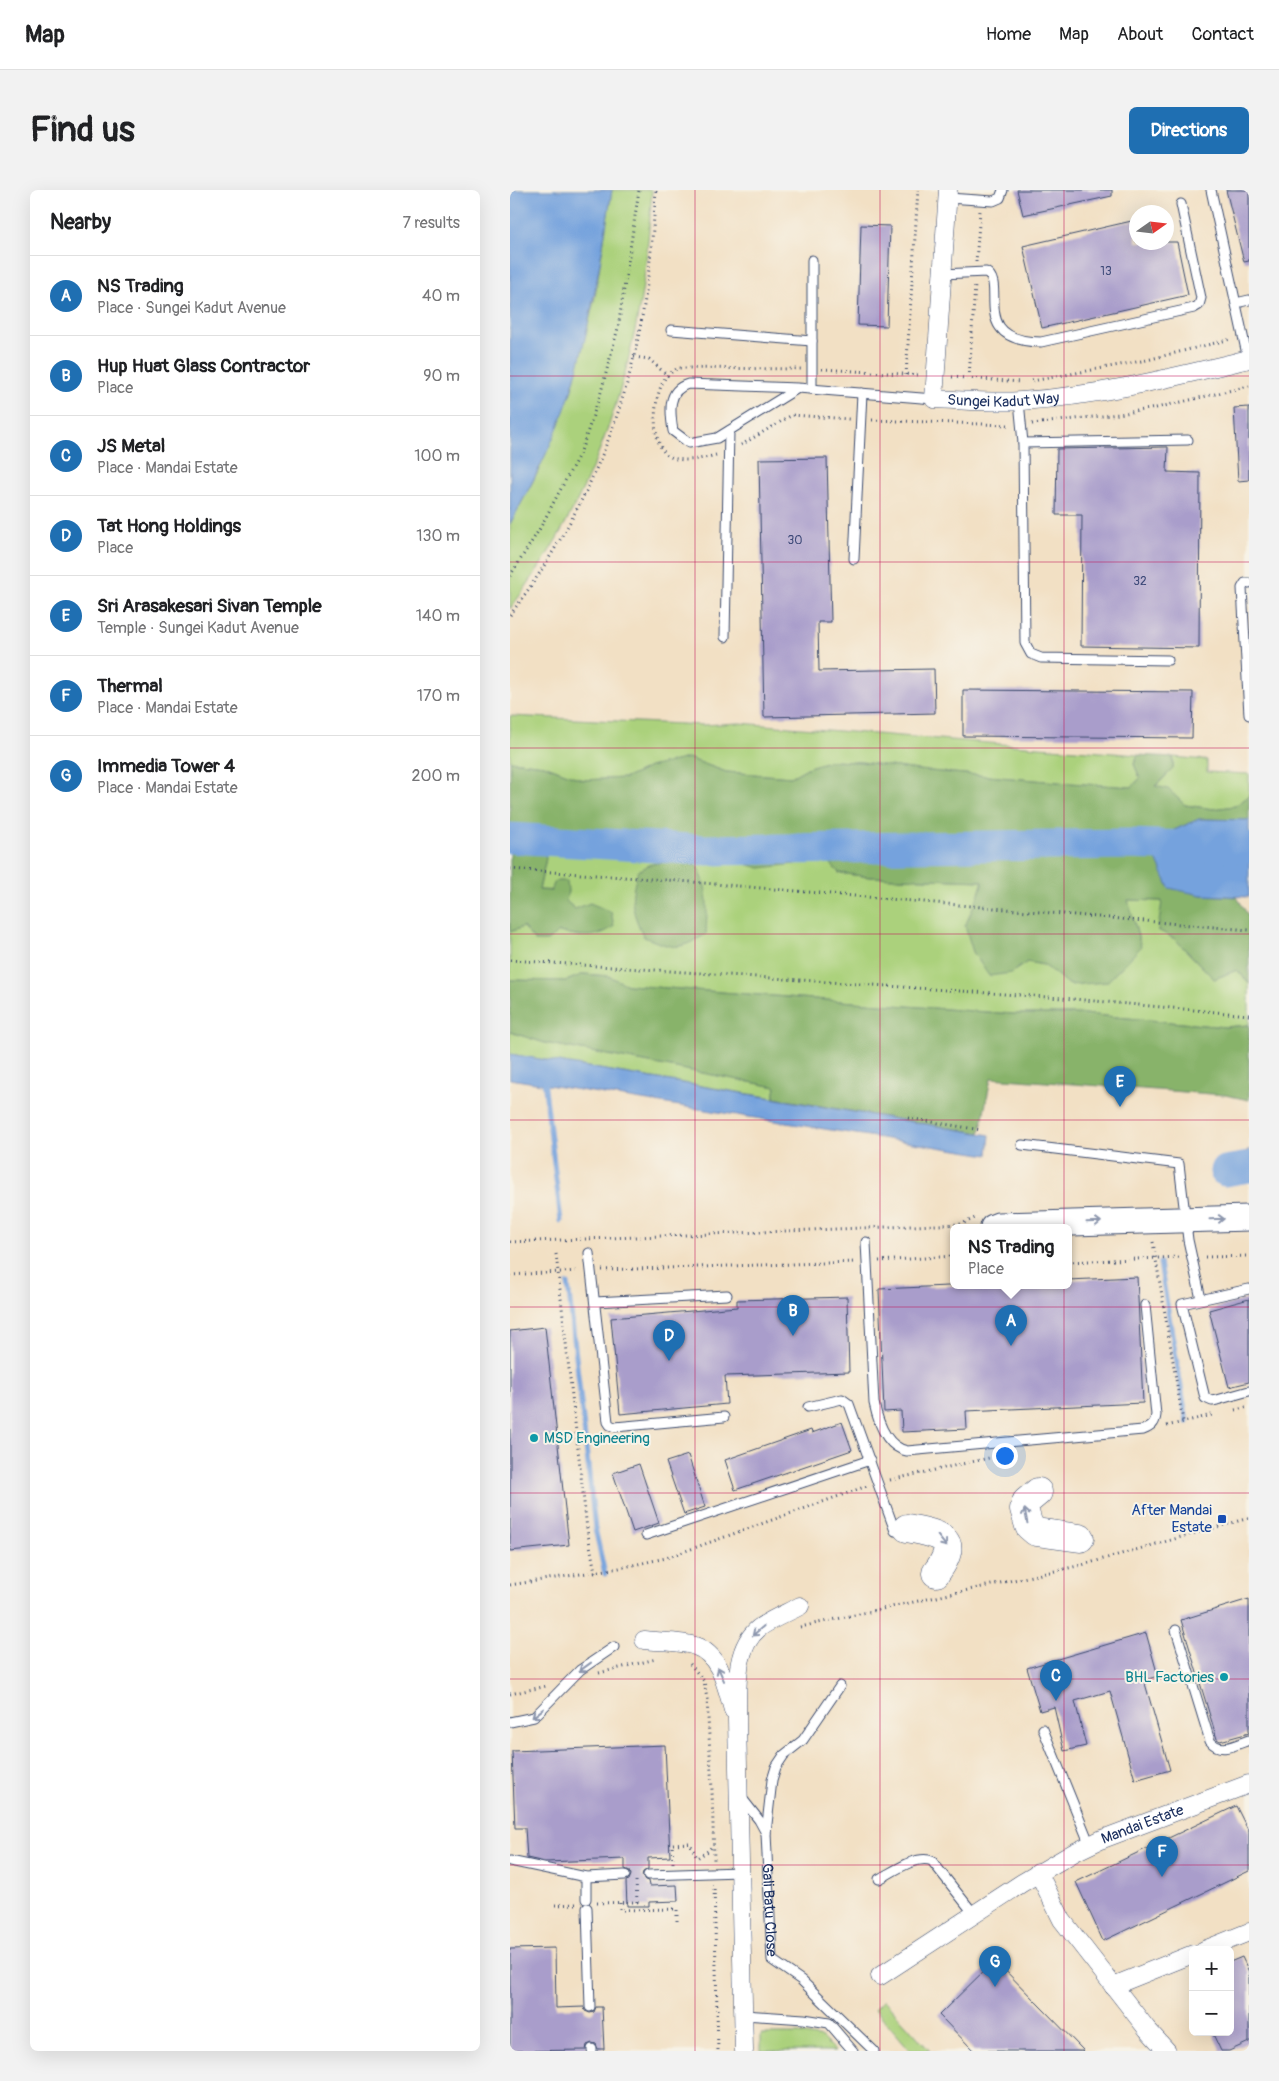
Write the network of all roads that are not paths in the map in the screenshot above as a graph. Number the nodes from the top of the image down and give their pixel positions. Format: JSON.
{"nodes":[{"id":1,"x":1003,"y":190,"type":"edge"},
{"id":2,"x":1211,"y":190,"type":"edge"},
{"id":3,"x":948,"y":194,"type":"edge"},
{"id":4,"x":1181,"y":204,"type":"dead end"},
{"id":5,"x":812,"y":260,"type":"dead end"},
{"id":6,"x":942,"y":274,"type":"junction"},
{"id":7,"x":1249,"y":300,"type":"edge"},
{"id":8,"x":1236,"y":303,"type":"junction"},
{"id":9,"x":671,"y":330,"type":"dead end"},
{"id":10,"x":812,"y":341,"type":"junction"},
{"id":11,"x":1248,"y":359,"type":"edge"},
{"id":12,"x":798,"y":388,"type":"junction"},
{"id":13,"x":812,"y":389,"type":"junction"},
{"id":14,"x":862,"y":393,"type":"junction"},
{"id":15,"x":934,"y":399,"type":"junction"},
{"id":16,"x":1019,"y":402,"type":"junction"},
{"id":17,"x":728,"y":431,"type":"junction"},
{"id":18,"x":1188,"y":440,"type":"dead end"},
{"id":19,"x":1023,"y":443,"type":"junction"},
{"id":20,"x":854,"y":559,"type":"dead end"},
{"id":21,"x":1249,"y":583,"type":"edge"},
{"id":22,"x":725,"y":637,"type":"dead end"},
{"id":23,"x":1168,"y":660,"type":"dead end"},
{"id":24,"x":1249,"y":715,"type":"edge"},
{"id":25,"x":1022,"y":1145,"type":"dead end"},
{"id":26,"x":1249,"y":1218,"type":"edge"},
{"id":27,"x":1185,"y":1220,"type":"junction"},
{"id":28,"x":1035,"y":1224,"type":"edge"},
{"id":29,"x":866,"y":1242,"type":"dead end"},
{"id":30,"x":589,"y":1253,"type":"dead end"},
{"id":31,"x":1249,"y":1288,"type":"edge"},
{"id":32,"x":727,"y":1295,"type":"dead end"},
{"id":33,"x":1201,"y":1299,"type":"junction"},
{"id":34,"x":595,"y":1302,"type":"junction"},
{"id":35,"x":1145,"y":1305,"type":"dead end"},
{"id":36,"x":1249,"y":1392,"type":"edge"},
{"id":37,"x":808,"y":1407,"type":"dead end"},
{"id":38,"x":724,"y":1417,"type":"dead end"},
{"id":39,"x":870,"y":1460,"type":"junction"},
{"id":40,"x":1038,"y":1492,"type":"dead end"},
{"id":41,"x":901,"y":1529,"type":"joint"},
{"id":42,"x":646,"y":1535,"type":"dead end"},
{"id":43,"x":1080,"y":1538,"type":"dead end"},
{"id":44,"x":936,"y":1573,"type":"dead end"},
{"id":45,"x":800,"y":1606,"type":"dead end"},
{"id":46,"x":1176,"y":1630,"type":"dead end"},
{"id":47,"x":644,"y":1640,"type":"dead end"},
{"id":48,"x":614,"y":1647,"type":"dead end"},
{"id":49,"x":840,"y":1686,"type":"dead end"},
{"id":50,"x":736,"y":1720,"type":"junction"},
{"id":51,"x":510,"y":1722,"type":"edge"},
{"id":52,"x":1043,"y":1729,"type":"dead end"},
{"id":53,"x":1249,"y":1740,"type":"edge"},
{"id":54,"x":1249,"y":1784,"type":"edge"},
{"id":55,"x":737,"y":1793,"type":"junction"},
{"id":56,"x":766,"y":1833,"type":"junction"},
{"id":57,"x":1090,"y":1845,"type":"junction"},
{"id":58,"x":510,"y":1861,"type":"edge"},
{"id":59,"x":740,"y":1872,"type":"junction"},
{"id":60,"x":1038,"y":1872,"type":"junction"},
{"id":61,"x":648,"y":1874,"type":"dead end"},
{"id":62,"x":625,"y":1876,"type":"dead end"},
{"id":63,"x":586,"y":1877,"type":"junction"},
{"id":64,"x":879,"y":1879,"type":"dead end"},
{"id":65,"x":974,"y":1914,"type":"junction"},
{"id":66,"x":1249,"y":1932,"type":"edge"},
{"id":67,"x":1214,"y":1946,"type":"edge"},
{"id":68,"x":1189,"y":1956,"type":"edge"},
{"id":69,"x":880,"y":1976,"type":"dead end"},
{"id":70,"x":1113,"y":1986,"type":"junction"},
{"id":71,"x":590,"y":2007,"type":"dead end"},
{"id":72,"x":744,"y":2016,"type":"junction"},
{"id":73,"x":744,"y":2051,"type":"edge"},
{"id":74,"x":853,"y":2051,"type":"edge"},
{"id":75,"x":874,"y":2051,"type":"edge"},
{"id":76,"x":1167,"y":2051,"type":"edge"}],
"edges":[{"from":1,"to":3,"type":"lane"},
{"from":2,"to":8,"type":"lane"},
{"from":3,"to":6,"type":"street","name":"Sungei Kadut Way"},
{"from":4,"to":6,"type":"lane"},
{"from":5,"to":10,"type":"lane"},
{"from":6,"to":15,"type":"street","name":"Sungei Kadut Way"},
{"from":7,"to":8,"type":"lane"},
{"from":8,"to":11,"type":"lane"},
{"from":9,"to":10,"type":"lane"},
{"from":10,"to":13,"type":"lane"},
{"from":11,"to":16,"type":"street","name":"Sungei Kadut Way"},
{"from":12,"to":13,"type":"lane"},
{"from":12,"to":17,"type":"lane"},
{"from":12,"to":17,"type":"lane"},
{"from":13,"to":14,"type":"lane"},
{"from":14,"to":15,"type":"lane"},
{"from":14,"to":20,"type":"lane"},
{"from":15,"to":16,"type":"street","name":"Sungei Kadut Way"},
{"from":16,"to":19,"type":"lane"},
{"from":17,"to":22,"type":"lane"},
{"from":18,"to":19,"type":"lane"},
{"from":19,"to":23,"type":"lane"},
{"from":21,"to":24,"type":"lane"},
{"from":25,"to":27,"type":"lane"},
{"from":27,"to":26,"type":"street","one_way":true},
{"from":28,"to":27,"type":"street","one_way":true},
{"from":27,"to":33,"type":"lane"},
{"from":29,"to":35,"type":"lane"},
{"from":30,"to":34,"type":"lane"},
{"from":31,"to":33,"type":"lane"},
{"from":32,"to":34,"type":"lane"},
{"from":33,"to":36,"type":"lane"},
{"from":34,"to":38,"type":"lane"},
{"from":37,"to":39,"type":"lane"},
{"from":39,"to":41,"type":"lane"},
{"from":39,"to":42,"type":"lane"},
{"from":43,"to":40,"type":"main road","one_way":true},
{"from":41,"to":44,"type":"main road","one_way":true},
{"from":45,"to":50,"type":"street","name":"Gali Batu Close","one_way":true},
{"from":46,"to":53,"type":"lane"},
{"from":50,"to":47,"type":"street","name":"Gali Batu Close","one_way":true},
{"from":48,"to":51,"type":"lane","one_way":true},
{"from":49,"to":56,"type":"lane"},
{"from":50,"to":55,"type":"street","name":"Gali Batu Close"},
{"from":52,"to":57,"type":"lane"},
{"from":54,"to":57,"type":"street","name":"Mandai Estate"},
{"from":55,"to":56,"type":"lane"},
{"from":55,"to":59,"type":"street","name":"Gali Batu Close"},
{"from":56,"to":75,"type":"lane","name":"Gali Batu Close"},
{"from":57,"to":60,"type":"street","name":"Mandai Estate"},
{"from":58,"to":63,"type":"lane"},
{"from":59,"to":61,"type":"lane"},
{"from":59,"to":72,"type":"street","name":"Gali Batu Close"},
{"from":60,"to":65,"type":"street","name":"Mandai Estate"},
{"from":60,"to":70,"type":"street"},
{"from":62,"to":63,"type":"lane"},
{"from":63,"to":71,"type":"lane"},
{"from":64,"to":65,"type":"lane"},
{"from":65,"to":69,"type":"street","name":"Mandai Estate"},
{"from":66,"to":67,"type":"street"},
{"from":68,"to":70,"type":"street"},
{"from":70,"to":76,"type":"street"},
{"from":72,"to":73,"type":"street","name":"Gali Batu Close"},
{"from":72,"to":74,"type":"lane"}]}
